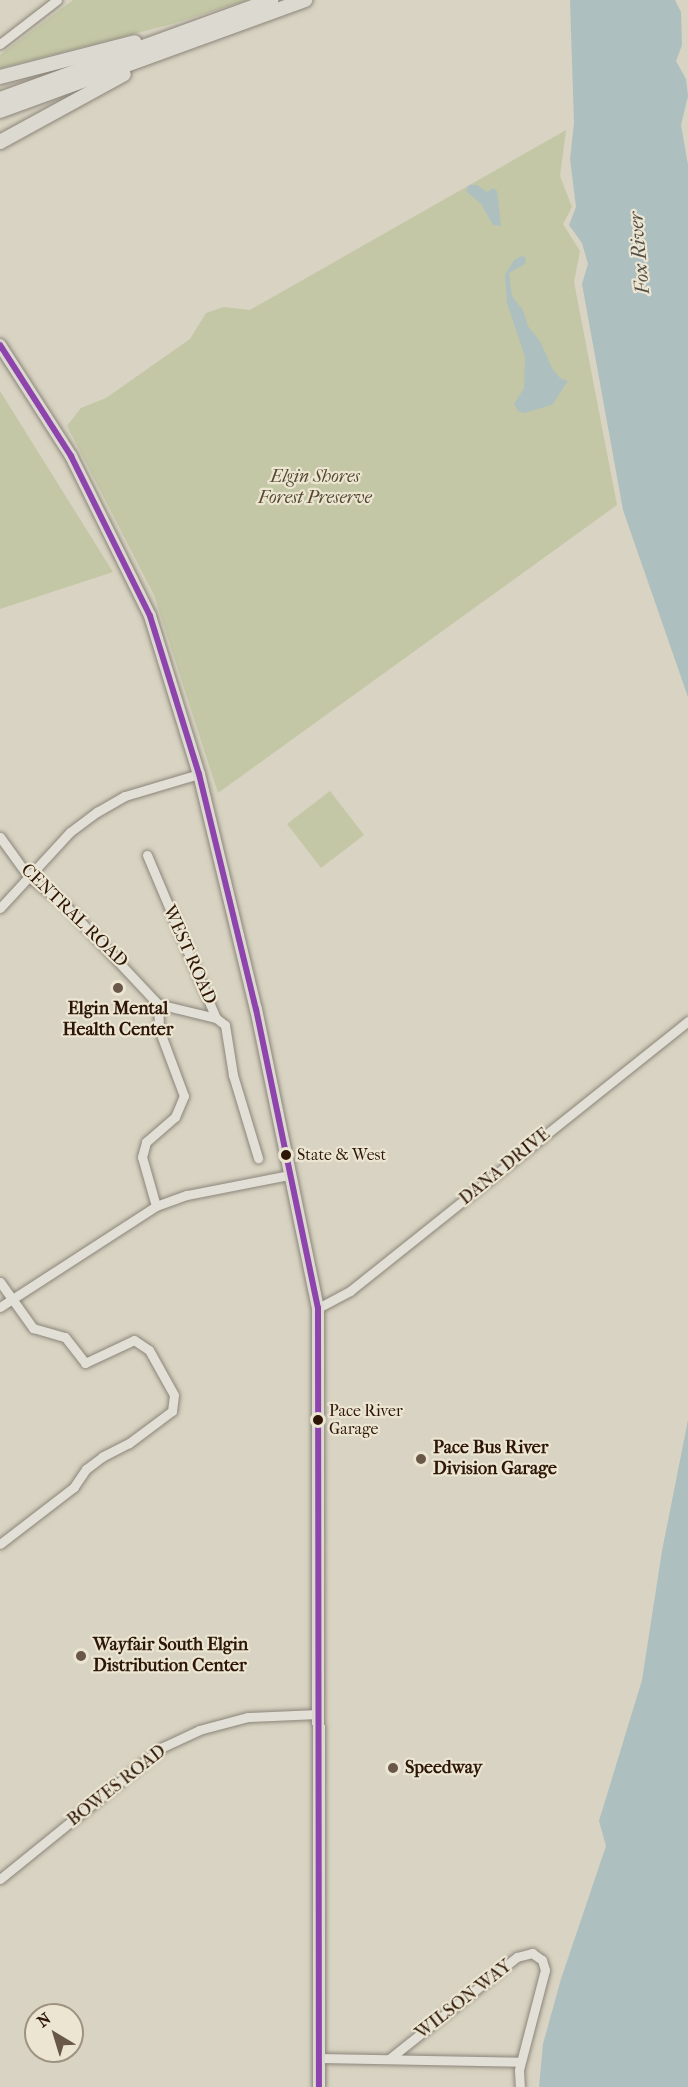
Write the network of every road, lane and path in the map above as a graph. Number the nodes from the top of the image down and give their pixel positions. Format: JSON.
{"nodes":[{"id":1,"x":272,"y":0,"type":"edge"},
{"id":2,"x":304,"y":0,"type":"edge"},
{"id":3,"x":53,"y":1,"type":"edge"},
{"id":4,"x":218,"y":20,"type":"junction"},
{"id":5,"x":236,"y":25,"type":"junction"},
{"id":6,"x":0,"y":44,"type":"edge"},
{"id":7,"x":0,"y":77,"type":"edge"},
{"id":8,"x":0,"y":99,"type":"edge"},
{"id":9,"x":0,"y":111,"type":"edge"},
{"id":10,"x":0,"y":142,"type":"edge"},
{"id":11,"x":0,"y":345,"type":"edge"},
{"id":12,"x":199,"y":774,"type":"junction"},
{"id":13,"x":0,"y":837,"type":"edge"},
{"id":14,"x":147,"y":855,"type":"dead end"},
{"id":15,"x":28,"y":876,"type":"junction"},
{"id":16,"x":0,"y":908,"type":"edge"},
{"id":17,"x":158,"y":1004,"type":"junction"},
{"id":18,"x":216,"y":1018,"type":"junction"},
{"id":19,"x":688,"y":1021,"type":"edge"},
{"id":20,"x":258,"y":1158,"type":"dead end"},
{"id":21,"x":289,"y":1175,"type":"junction"},
{"id":22,"x":156,"y":1206,"type":"junction"},
{"id":23,"x":0,"y":1282,"type":"edge"},
{"id":24,"x":11,"y":1300,"type":"junction"},
{"id":25,"x":0,"y":1307,"type":"edge"},
{"id":26,"x":318,"y":1308,"type":"junction"},
{"id":27,"x":0,"y":1544,"type":"edge"},
{"id":28,"x":319,"y":1714,"type":"junction"},
{"id":29,"x":0,"y":1879,"type":"edge"},
{"id":30,"x":320,"y":2058,"type":"junction"},
{"id":31,"x":389,"y":2059,"type":"junction"},
{"id":32,"x":520,"y":2062,"type":"junction"},
{"id":33,"x":319,"y":2087,"type":"edge"},
{"id":34,"x":520,"y":2087,"type":"edge"}],
"edges":[{"from":1,"to":4,"type":"highway"},
{"from":2,"to":5,"type":"highway"},
{"from":3,"to":6,"type":"street"},
{"from":4,"to":7,"type":"highway"},
{"from":4,"to":8,"type":"highway"},
{"from":5,"to":9,"type":"highway"},
{"from":5,"to":10,"type":"highway"},
{"from":11,"to":12,"type":"main road"},
{"from":12,"to":15,"type":"street"},
{"from":12,"to":21,"type":"main road"},
{"from":13,"to":15,"type":"street","name":"CENTRAL ROAD"},
{"from":14,"to":18,"type":"street","name":"WEST ROAD"},
{"from":15,"to":16,"type":"street"},
{"from":15,"to":17,"type":"street","name":"CENTRAL ROAD"},
{"from":17,"to":18,"type":"street"},
{"from":17,"to":22,"type":"street"},
{"from":18,"to":20,"type":"street","name":"WEST ROAD"},
{"from":19,"to":26,"type":"street","name":"DANA DRIVE"},
{"from":21,"to":22,"type":"street"},
{"from":21,"to":26,"type":"main road"},
{"from":22,"to":24,"type":"street"},
{"from":23,"to":24,"type":"street"},
{"from":24,"to":25,"type":"street"},
{"from":24,"to":27,"type":"street"},
{"from":26,"to":28,"type":"main road"},
{"from":28,"to":29,"type":"street","name":"BOWES ROAD"},
{"from":28,"to":30,"type":"main road"},
{"from":30,"to":31,"type":"street"},
{"from":30,"to":33,"type":"main road"},
{"from":31,"to":32,"type":"street"},
{"from":31,"to":32,"type":"street","name":"WILSON WAY"},
{"from":32,"to":34,"type":"street"}]}
